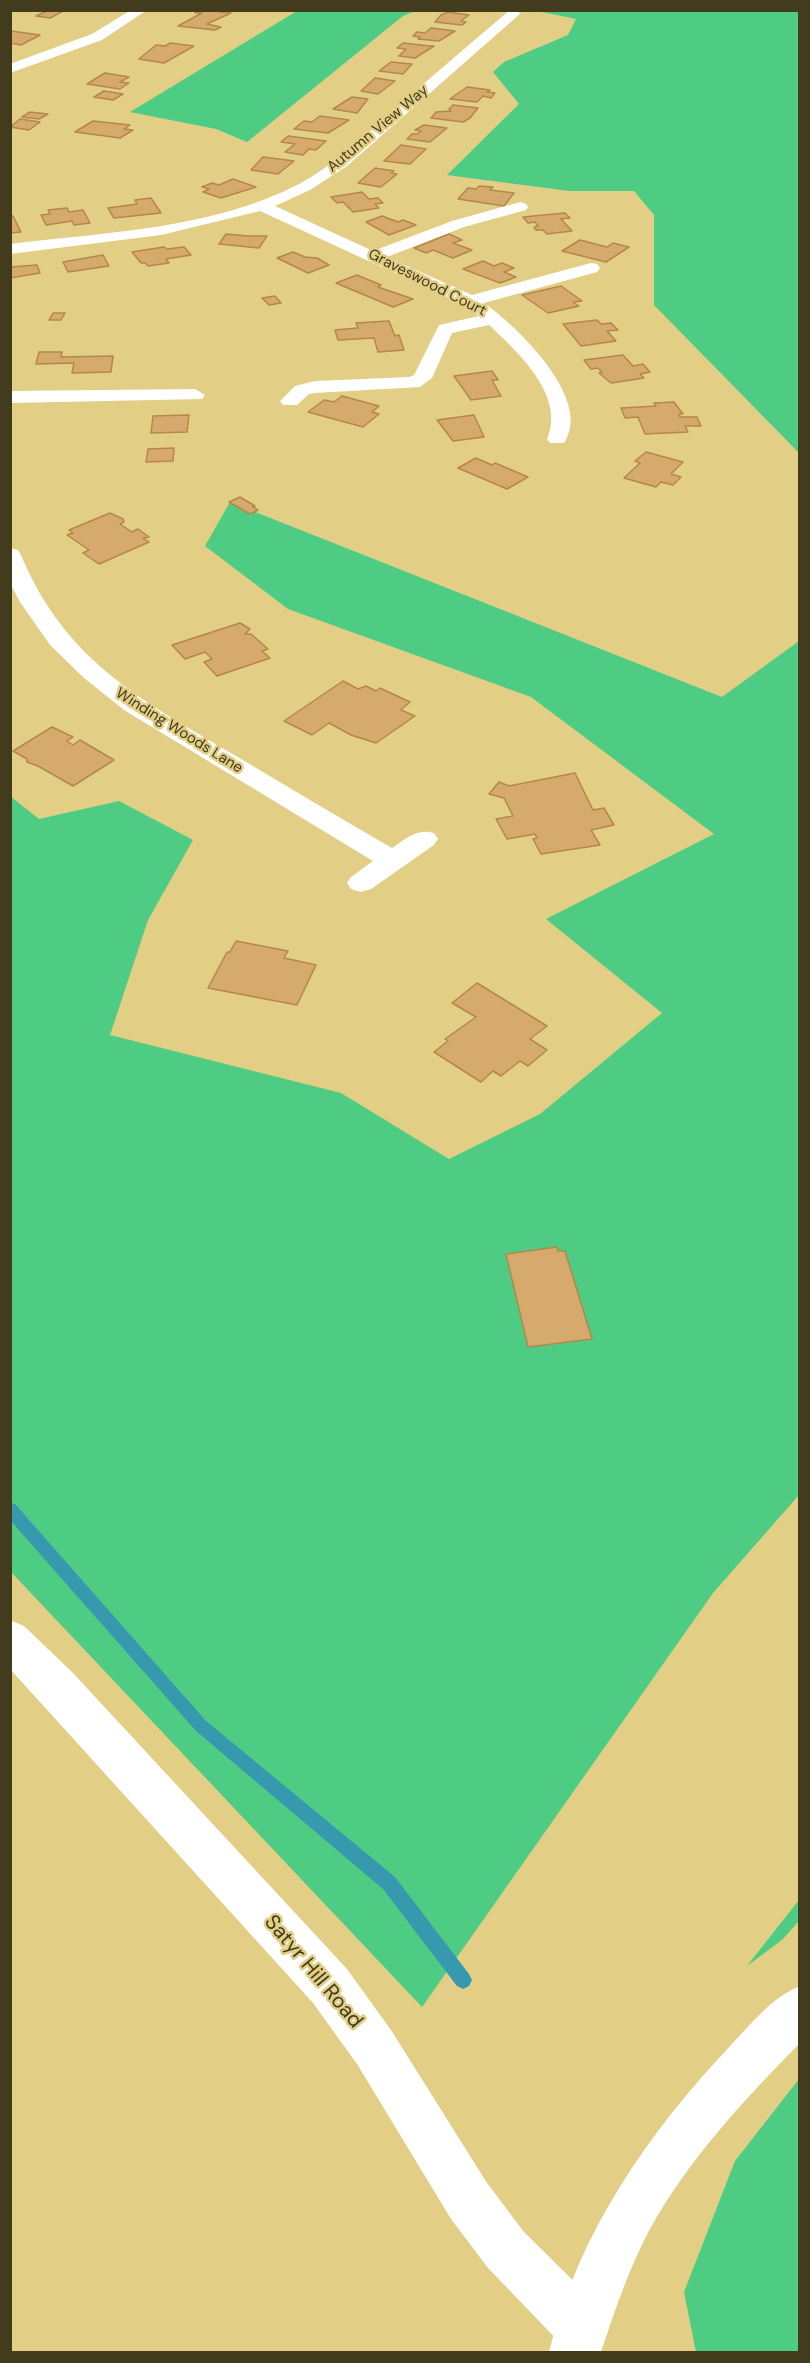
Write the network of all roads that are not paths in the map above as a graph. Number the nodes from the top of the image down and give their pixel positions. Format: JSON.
{"nodes":[{"id":1,"x":141,"y":10,"type":"edge"},
{"id":2,"x":515,"y":13,"type":"dead end"},
{"id":3,"x":10,"y":69,"type":"edge"},
{"id":4,"x":259,"y":206,"type":"junction"},
{"id":5,"x":520,"y":207,"type":"dead end"},
{"id":6,"x":10,"y":249,"type":"edge"},
{"id":7,"x":374,"y":256,"type":"junction"},
{"id":8,"x":591,"y":268,"type":"dead end"},
{"id":9,"x":470,"y":301,"type":"junction"},
{"id":10,"x":494,"y":318,"type":"junction"},
{"id":11,"x":195,"y":395,"type":"dead end"},
{"id":12,"x":10,"y":397,"type":"edge"},
{"id":13,"x":290,"y":401,"type":"dead end"},
{"id":14,"x":557,"y":439,"type":"dead end"},
{"id":15,"x":10,"y":555,"type":"edge"},
{"id":16,"x":424,"y":839,"type":"dead end"},
{"id":17,"x":393,"y":861,"type":"junction"},
{"id":18,"x":361,"y":883,"type":"dead end"},
{"id":19,"x":10,"y":1640,"type":"edge"},
{"id":20,"x":800,"y":2009,"type":"edge"},
{"id":21,"x":579,"y":2340,"type":"edge"}],
"edges":[{"from":1,"to":3,"type":"street"},
{"from":2,"to":4,"type":"street","name":"Autumn View Way"},
{"from":4,"to":6,"type":"street","name":"Autumn View Way"},
{"from":4,"to":7,"type":"street","name":"Graveswood Court"},
{"from":5,"to":7,"type":"street"},
{"from":7,"to":9,"type":"street","name":"Graveswood Court"},
{"from":8,"to":9,"type":"street"},
{"from":9,"to":10,"type":"street","name":"Graveswood Court"},
{"from":10,"to":13,"type":"street"},
{"from":10,"to":14,"type":"street","name":"Graveswood Court"},
{"from":11,"to":12,"type":"street"},
{"from":15,"to":17,"type":"street","name":"Winding Woods Lane"},
{"from":16,"to":17,"type":"street"},
{"from":17,"to":18,"type":"street"},
{"from":19,"to":21,"type":"street","name":"Satyr Hill Road"},
{"from":20,"to":21,"type":"street"}]}
